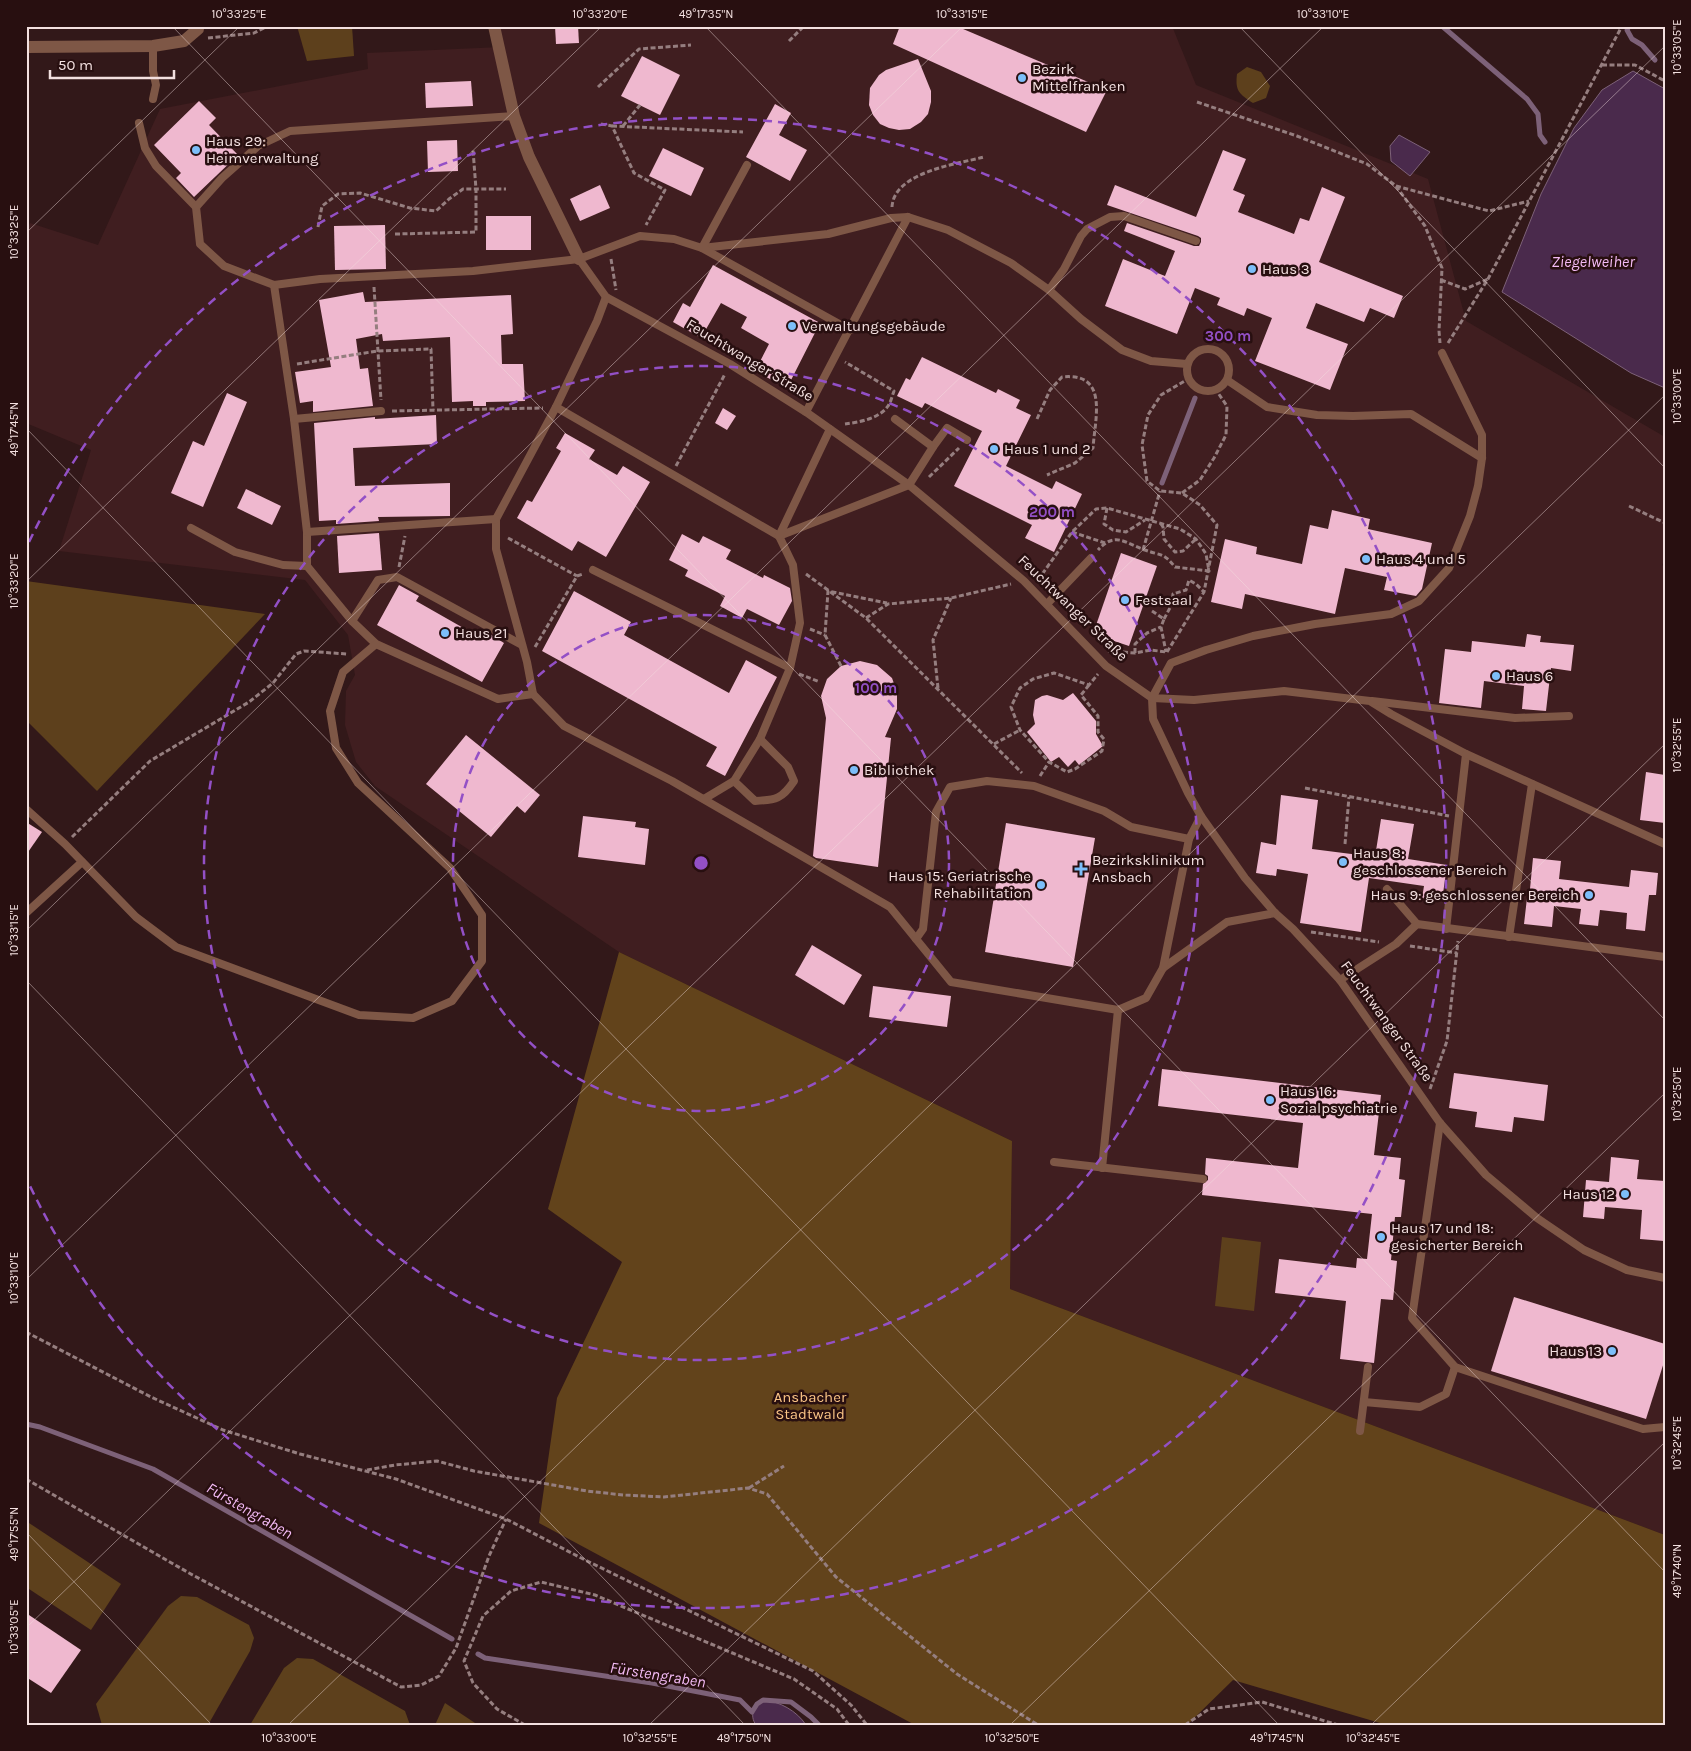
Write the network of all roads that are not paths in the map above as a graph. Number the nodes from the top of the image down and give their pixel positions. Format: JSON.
{"nodes":[{"id":1,"x":198,"y":26,"type":"edge"},
{"id":2,"x":494,"y":26,"type":"edge"},
{"id":3,"x":153,"y":46,"type":"junction"},
{"id":4,"x":26,"y":47,"type":"edge"},
{"id":5,"x":153,"y":99,"type":"dead end"},
{"id":6,"x":514,"y":116,"type":"junction"},
{"id":7,"x":139,"y":123,"type":"dead end"},
{"id":8,"x":747,"y":165,"type":"dead end"},
{"id":9,"x":196,"y":207,"type":"junction"},
{"id":10,"x":908,"y":217,"type":"junction"},
{"id":11,"x":1196,"y":241,"type":"dead end"},
{"id":12,"x":702,"y":248,"type":"junction"},
{"id":13,"x":579,"y":259,"type":"junction"},
{"id":14,"x":274,"y":285,"type":"junction"},
{"id":15,"x":1049,"y":290,"type":"junction"},
{"id":16,"x":606,"y":297,"type":"junction"},
{"id":17,"x":850,"y":330,"type":"junction"},
{"id":18,"x":1442,"y":354,"type":"road end"},
{"id":19,"x":1187,"y":364,"type":"junction"},
{"id":20,"x":1227,"y":380,"type":"junction"},
{"id":21,"x":556,"y":407,"type":"junction"},
{"id":22,"x":381,"y":411,"type":"road end"},
{"id":23,"x":806,"y":412,"type":"junction"},
{"id":24,"x":294,"y":419,"type":"junction"},
{"id":25,"x":895,"y":419,"type":"dead end"},
{"id":26,"x":833,"y":431,"type":"junction"},
{"id":27,"x":967,"y":440,"type":"road end"},
{"id":28,"x":933,"y":447,"type":"junction"},
{"id":29,"x":1482,"y":458,"type":"junction"},
{"id":30,"x":909,"y":484,"type":"junction"},
{"id":31,"x":496,"y":519,"type":"junction"},
{"id":32,"x":191,"y":528,"type":"dead end"},
{"id":33,"x":307,"y":532,"type":"junction"},
{"id":34,"x":779,"y":536,"type":"junction"},
{"id":35,"x":1090,"y":558,"type":"road end"},
{"id":36,"x":308,"y":566,"type":"junction"},
{"id":37,"x":593,"y":570,"type":"road end"},
{"id":38,"x":1048,"y":604,"type":"junction"},
{"id":39,"x":352,"y":621,"type":"junction"},
{"id":40,"x":376,"y":644,"type":"junction"},
{"id":41,"x":522,"y":645,"type":"junction"},
{"id":42,"x":793,"y":671,"type":"junction"},
{"id":43,"x":533,"y":694,"type":"junction"},
{"id":44,"x":1152,"y":698,"type":"junction"},
{"id":45,"x":1370,"y":701,"type":"junction"},
{"id":46,"x":1569,"y":716,"type":"dead end"},
{"id":47,"x":760,"y":740,"type":"junction"},
{"id":48,"x":1466,"y":754,"type":"junction"},
{"id":49,"x":734,"y":781,"type":"junction"},
{"id":50,"x":1532,"y":784,"type":"junction"},
{"id":51,"x":704,"y":799,"type":"junction"},
{"id":52,"x":26,"y":809,"type":"edge"},
{"id":53,"x":1201,"y":816,"type":"junction"},
{"id":54,"x":1190,"y":839,"type":"junction"},
{"id":55,"x":1665,"y":844,"type":"edge"},
{"id":56,"x":82,"y":862,"type":"junction"},
{"id":57,"x":1387,"y":889,"type":"dead end"},
{"id":58,"x":26,"y":913,"type":"edge"},
{"id":59,"x":1275,"y":913,"type":"junction"},
{"id":60,"x":1417,"y":924,"type":"junction"},
{"id":61,"x":1446,"y":929,"type":"junction"},
{"id":62,"x":1509,"y":937,"type":"junction"},
{"id":63,"x":916,"y":939,"type":"junction"},
{"id":64,"x":1665,"y":957,"type":"edge"},
{"id":65,"x":1163,"y":968,"type":"junction"},
{"id":66,"x":1340,"y":980,"type":"junction"},
{"id":67,"x":1118,"y":1010,"type":"junction"},
{"id":68,"x":1440,"y":1123,"type":"junction"},
{"id":69,"x":1054,"y":1162,"type":"dead end"},
{"id":70,"x":1102,"y":1168,"type":"junction"},
{"id":71,"x":1203,"y":1179,"type":"dead end"},
{"id":72,"x":1665,"y":1278,"type":"edge"},
{"id":73,"x":1455,"y":1366,"type":"junction"},
{"id":74,"x":1368,"y":1367,"type":"dead end"},
{"id":75,"x":1364,"y":1402,"type":"junction"},
{"id":76,"x":1665,"y":1427,"type":"edge"},
{"id":77,"x":1360,"y":1430,"type":"dead end"}],
"edges":[{"from":1,"to":3,"type":"street"},
{"from":2,"to":6,"type":"street","name":"Feuchtwanger Straße"},
{"from":3,"to":4,"type":"street"},
{"from":3,"to":5,"type":"lane"},
{"from":6,"to":9,"type":"lane"},
{"from":6,"to":13,"type":"street","name":"Feuchtwanger Straße"},
{"from":7,"to":9,"type":"lane"},
{"from":8,"to":12,"type":"lane"},
{"from":9,"to":14,"type":"lane"},
{"from":10,"to":12,"type":"lane"},
{"from":10,"to":15,"type":"lane"},
{"from":10,"to":17,"type":"lane"},
{"from":11,"to":15,"type":"lane"},
{"from":12,"to":13,"type":"lane"},
{"from":12,"to":17,"type":"lane"},
{"from":13,"to":14,"type":"lane"},
{"from":13,"to":16,"type":"lane","name":"Feuchtwanger Straße"},
{"from":14,"to":24,"type":"lane"},
{"from":15,"to":19,"type":"lane"},
{"from":16,"to":21,"type":"lane"},
{"from":16,"to":23,"type":"lane","name":"Feuchtwanger Straße"},
{"from":17,"to":23,"type":"lane"},
{"from":18,"to":29,"type":"lane"},
{"from":19,"to":20,"type":"lane"},
{"from":19,"to":20,"type":"lane"},
{"from":20,"to":29,"type":"lane"},
{"from":21,"to":31,"type":"lane"},
{"from":21,"to":34,"type":"lane"},
{"from":22,"to":24,"type":"lane"},
{"from":23,"to":26,"type":"lane","name":"Feuchtwanger Straße"},
{"from":24,"to":33,"type":"lane"},
{"from":25,"to":28,"type":"lane"},
{"from":26,"to":30,"type":"lane","name":"Feuchtwanger Straße"},
{"from":26,"to":34,"type":"lane"},
{"from":27,"to":28,"type":"lane"},
{"from":28,"to":30,"type":"lane"},
{"from":29,"to":44,"type":"lane"},
{"from":30,"to":34,"type":"lane"},
{"from":30,"to":38,"type":"lane","name":"Feuchtwanger Straße"},
{"from":31,"to":33,"type":"lane"},
{"from":31,"to":41,"type":"lane"},
{"from":32,"to":36,"type":"lane"},
{"from":33,"to":36,"type":"lane"},
{"from":34,"to":42,"type":"lane"},
{"from":35,"to":38,"type":"lane"},
{"from":36,"to":39,"type":"lane"},
{"from":37,"to":42,"type":"lane"},
{"from":38,"to":44,"type":"lane","name":"Feuchtwanger Straße"},
{"from":39,"to":40,"type":"lane"},
{"from":39,"to":41,"type":"lane"},
{"from":40,"to":43,"type":"lane"},
{"from":40,"to":56,"type":"lane"},
{"from":41,"to":43,"type":"lane"},
{"from":42,"to":47,"type":"lane"},
{"from":43,"to":51,"type":"lane"},
{"from":44,"to":45,"type":"lane"},
{"from":44,"to":53,"type":"lane","name":"Feuchtwanger Straße"},
{"from":45,"to":46,"type":"lane"},
{"from":45,"to":48,"type":"lane"},
{"from":47,"to":49,"type":"lane"},
{"from":47,"to":49,"type":"lane"},
{"from":48,"to":50,"type":"lane"},
{"from":48,"to":61,"type":"lane"},
{"from":49,"to":51,"type":"lane"},
{"from":50,"to":55,"type":"lane"},
{"from":50,"to":62,"type":"lane"},
{"from":51,"to":63,"type":"lane"},
{"from":52,"to":56,"type":"lane"},
{"from":53,"to":54,"type":"lane"},
{"from":53,"to":59,"type":"lane","name":"Feuchtwanger Straße"},
{"from":54,"to":63,"type":"lane"},
{"from":54,"to":65,"type":"lane"},
{"from":56,"to":58,"type":"lane"},
{"from":57,"to":60,"type":"lane"},
{"from":59,"to":65,"type":"lane"},
{"from":59,"to":66,"type":"lane","name":"Feuchtwanger Straße"},
{"from":60,"to":61,"type":"lane"},
{"from":60,"to":66,"type":"lane"},
{"from":61,"to":62,"type":"lane"},
{"from":62,"to":64,"type":"lane"},
{"from":63,"to":67,"type":"lane"},
{"from":65,"to":67,"type":"lane"},
{"from":66,"to":68,"type":"lane","name":"Feuchtwanger Straße"},
{"from":67,"to":70,"type":"lane"},
{"from":68,"to":72,"type":"lane","name":"Feuchtwanger Straße"},
{"from":68,"to":73,"type":"lane"},
{"from":69,"to":70,"type":"lane"},
{"from":70,"to":71,"type":"lane"},
{"from":73,"to":75,"type":"lane"},
{"from":73,"to":76,"type":"lane"},
{"from":74,"to":75,"type":"lane"},
{"from":75,"to":77,"type":"lane"}]}
